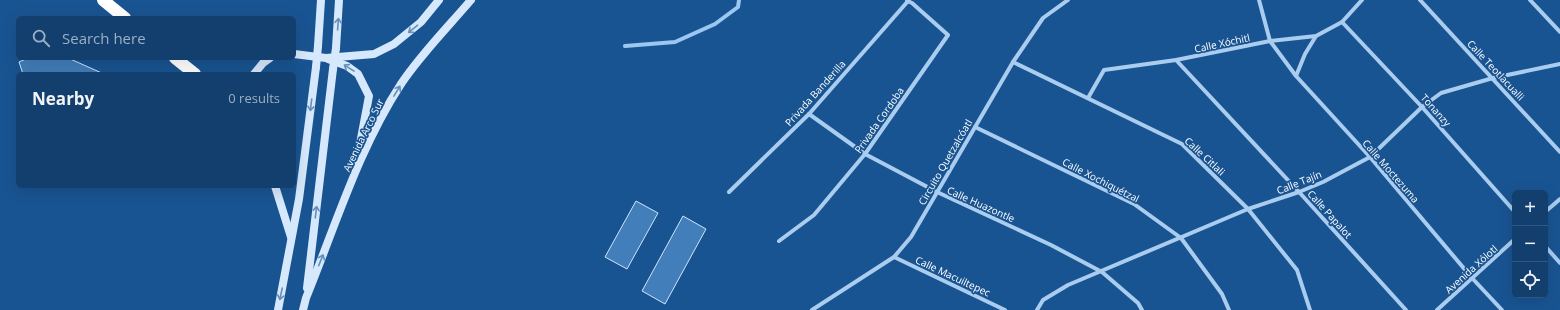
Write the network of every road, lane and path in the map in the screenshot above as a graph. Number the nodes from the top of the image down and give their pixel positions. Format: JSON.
{"nodes":[{"id":1,"x":103,"y":0,"type":"edge"},
{"id":2,"x":322,"y":0,"type":"edge"},
{"id":3,"x":339,"y":0,"type":"edge"},
{"id":4,"x":439,"y":0,"type":"edge"},
{"id":5,"x":472,"y":0,"type":"edge"},
{"id":6,"x":1068,"y":0,"type":"edge"},
{"id":7,"x":1259,"y":0,"type":"edge"},
{"id":8,"x":1362,"y":0,"type":"edge"},
{"id":9,"x":1420,"y":0,"type":"edge"},
{"id":10,"x":1530,"y":0,"type":"edge"},
{"id":11,"x":909,"y":2,"type":"edge"},
{"id":12,"x":123,"y":16,"type":"edge"},
{"id":13,"x":1342,"y":22,"type":"junction"},
{"id":14,"x":1560,"y":32,"type":"edge"},
{"id":15,"x":1316,"y":36,"type":"junction"},
{"id":16,"x":1270,"y":41,"type":"junction"},
{"id":17,"x":296,"y":54,"type":"edge"},
{"id":18,"x":326,"y":58,"type":"junction"},
{"id":19,"x":178,"y":60,"type":"edge"},
{"id":20,"x":267,"y":60,"type":"edge"},
{"id":21,"x":1176,"y":60,"type":"junction"},
{"id":22,"x":1013,"y":62,"type":"junction"},
{"id":23,"x":1560,"y":64,"type":"edge"},
{"id":24,"x":192,"y":72,"type":"edge"},
{"id":25,"x":256,"y":72,"type":"edge"},
{"id":26,"x":1296,"y":76,"type":"junction"},
{"id":27,"x":1493,"y":78,"type":"junction"},
{"id":28,"x":1088,"y":98,"type":"junction"},
{"id":29,"x":1422,"y":107,"type":"junction"},
{"id":30,"x":809,"y":114,"type":"junction"},
{"id":31,"x":975,"y":127,"type":"junction"},
{"id":32,"x":1560,"y":152,"type":"edge"},
{"id":33,"x":865,"y":154,"type":"junction"},
{"id":34,"x":1370,"y":157,"type":"junction"},
{"id":35,"x":352,"y":182,"type":"junction"},
{"id":36,"x":276,"y":188,"type":"edge"},
{"id":37,"x":729,"y":192,"type":"dead end"},
{"id":38,"x":937,"y":192,"type":"junction"},
{"id":39,"x":1299,"y":192,"type":"junction"},
{"id":40,"x":1560,"y":199,"type":"edge"},
{"id":41,"x":1248,"y":209,"type":"junction"},
{"id":42,"x":1512,"y":209,"type":"edge"},
{"id":43,"x":1548,"y":209,"type":"edge"},
{"id":44,"x":291,"y":238,"type":"junction"},
{"id":45,"x":1181,"y":238,"type":"junction"},
{"id":46,"x":780,"y":241,"type":"dead end"},
{"id":47,"x":1512,"y":242,"type":"edge"},
{"id":48,"x":1548,"y":249,"type":"edge"},
{"id":49,"x":894,"y":258,"type":"junction"},
{"id":50,"x":1560,"y":263,"type":"edge"},
{"id":51,"x":1102,"y":272,"type":"junction"},
{"id":52,"x":1472,"y":278,"type":"junction"},
{"id":53,"x":306,"y":298,"type":"junction"},
{"id":54,"x":278,"y":310,"type":"edge"},
{"id":55,"x":303,"y":310,"type":"edge"},
{"id":56,"x":812,"y":310,"type":"edge"},
{"id":57,"x":1005,"y":310,"type":"edge"},
{"id":58,"x":1036,"y":310,"type":"edge"},
{"id":59,"x":1142,"y":310,"type":"edge"},
{"id":60,"x":1229,"y":310,"type":"edge"},
{"id":61,"x":1310,"y":310,"type":"edge"},
{"id":62,"x":1406,"y":310,"type":"edge"},
{"id":63,"x":1437,"y":310,"type":"edge"},
{"id":64,"x":1502,"y":310,"type":"edge"}],
"edges":[{"from":1,"to":12,"type":"highway"},
{"from":2,"to":44,"type":"main road","one_way":true,"bridge":true},
{"from":53,"to":3,"type":"main road","name":"Avenida Arco Sur","one_way":true,"bridge":true},
{"from":4,"to":18,"type":"main road","one_way":true},
{"from":35,"to":5,"type":"main road","name":"Avenida Arco Sur","one_way":true},
{"from":6,"to":22,"type":"street","name":"Circuito Quetzalcóatl"},
{"from":7,"to":16,"type":"street"},
{"from":8,"to":13,"type":"street","name":"Calle Xóchitl"},
{"from":9,"to":27,"type":"street","name":"Calle Teotlacualli"},
{"from":10,"to":14,"type":"street"},
{"from":11,"to":30,"type":"street","name":"Privada Banderilla"},
{"from":11,"to":33,"type":"street","name":"Privada Cordoba"},
{"from":13,"to":15,"type":"street","name":"Calle Xóchitl"},
{"from":13,"to":29,"type":"street","name":"Tonanzy"},
{"from":15,"to":16,"type":"street","name":"Calle Xóchitl"},
{"from":15,"to":26,"type":"street"},
{"from":16,"to":21,"type":"street","name":"Calle Xóchitl"},
{"from":16,"to":26,"type":"street","name":"Calle Moctezuma"},
{"from":17,"to":18,"type":"main road"},
{"from":35,"to":18,"type":"main road","one_way":true},
{"from":19,"to":24,"type":"highway"},
{"from":20,"to":25,"type":"main road"},
{"from":21,"to":28,"type":"street","name":"Calle Xóchitl"},
{"from":21,"to":39,"type":"street","name":"Calle Papalot"},
{"from":22,"to":28,"type":"street","name":"Calle Citlali"},
{"from":22,"to":31,"type":"street","name":"Circuito Quetzalcóatl"},
{"from":23,"to":27,"type":"street","name":"Calle Tajín"},
{"from":26,"to":34,"type":"street","name":"Calle Moctezuma"},
{"from":27,"to":29,"type":"street","name":"Calle Tajín"},
{"from":27,"to":32,"type":"street","name":"Calle Teotlacualli"},
{"from":28,"to":41,"type":"street","name":"Calle Citlali"},
{"from":29,"to":34,"type":"street","name":"Calle Tajín"},
{"from":29,"to":42,"type":"street","name":"Tonanzy"},
{"from":30,"to":33,"type":"street","name":"Calle Huazontle"},
{"from":30,"to":37,"type":"street","name":"Privada Banderilla"},
{"from":31,"to":38,"type":"street","name":"Circuito Quetzalcóatl"},
{"from":31,"to":45,"type":"street","name":"Calle Xochiquétzal"},
{"from":33,"to":38,"type":"street","name":"Calle Huazontle"},
{"from":33,"to":46,"type":"street","name":"Privada Cordoba"},
{"from":34,"to":39,"type":"street","name":"Calle Tajín"},
{"from":34,"to":52,"type":"street","name":"Calle Moctezuma"},
{"from":53,"to":35,"type":"main road","name":"Avenida Arco Sur","one_way":true},
{"from":36,"to":44,"type":"main road"},
{"from":38,"to":49,"type":"street","name":"Circuito Quetzalcóatl"},
{"from":38,"to":51,"type":"street","name":"Calle Huazontle"},
{"from":39,"to":41,"type":"street","name":"Calle Tajín"},
{"from":39,"to":62,"type":"street","name":"Calle Papalot"},
{"from":40,"to":43,"type":"street"},
{"from":41,"to":45,"type":"street","name":"Calle Tajín"},
{"from":41,"to":61,"type":"street","name":"Calle Citlali"},
{"from":44,"to":54,"type":"main road","one_way":true},
{"from":45,"to":51,"type":"street","name":"Calle Tajín"},
{"from":45,"to":60,"type":"street","name":"Calle Xochiquétzal"},
{"from":47,"to":52,"type":"street","name":"Avenida Xólotl"},
{"from":48,"to":50,"type":"street"},
{"from":49,"to":56,"type":"street","name":"Circuito Quetzalcóatl"},
{"from":49,"to":57,"type":"street","name":"Calle Macuiltepec"},
{"from":51,"to":58,"type":"street","name":"Calle Tajín"},
{"from":51,"to":59,"type":"street","name":"Calle Huazontle"},
{"from":52,"to":63,"type":"street","name":"Avenida Xólotl"},
{"from":52,"to":64,"type":"street","name":"Calle Moctezuma"},
{"from":53,"to":55,"type":"main road","name":"Avenida Arco Sur"}]}
